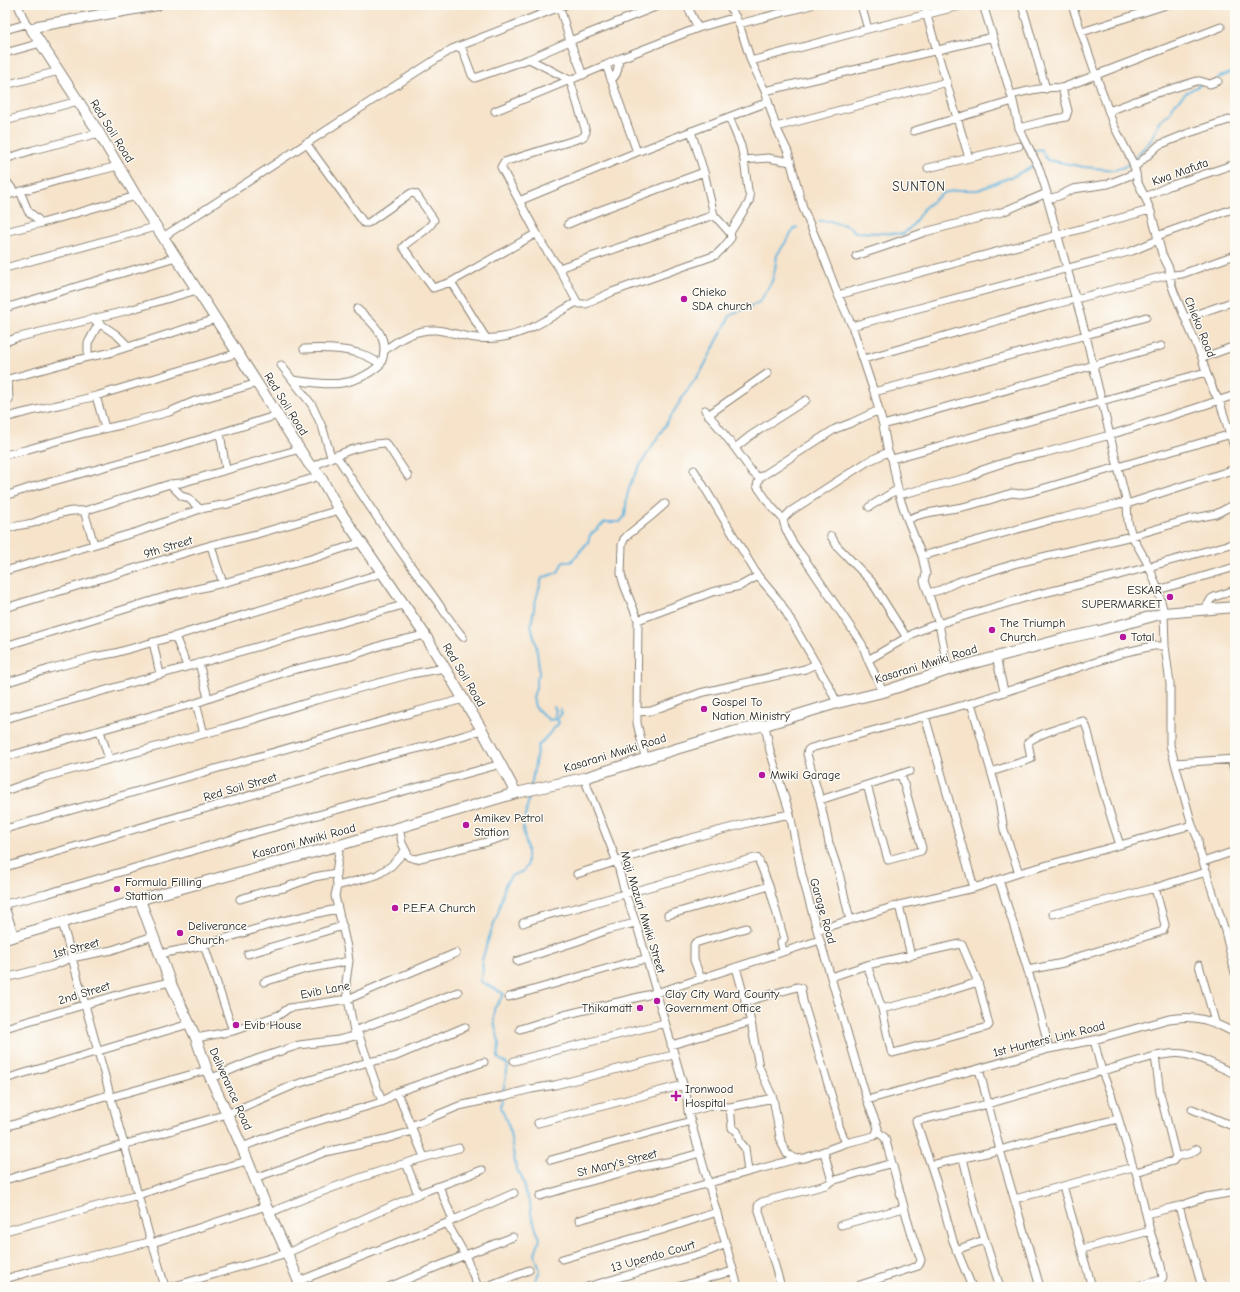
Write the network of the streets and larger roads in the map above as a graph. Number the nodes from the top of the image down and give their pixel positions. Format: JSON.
{"nodes":[{"id":1,"x":18,"y":5,"type":"edge"},
{"id":2,"x":157,"y":5,"type":"edge"},
{"id":3,"x":660,"y":5,"type":"edge"},
{"id":4,"x":687,"y":5,"type":"edge"},
{"id":5,"x":729,"y":5,"type":"edge"},
{"id":6,"x":811,"y":5,"type":"edge"},
{"id":7,"x":861,"y":5,"type":"edge"},
{"id":8,"x":924,"y":5,"type":"edge"},
{"id":9,"x":964,"y":5,"type":"edge"},
{"id":10,"x":984,"y":5,"type":"edge"},
{"id":11,"x":1022,"y":5,"type":"edge"},
{"id":12,"x":1072,"y":5,"type":"edge"},
{"id":13,"x":1166,"y":5,"type":"edge"},
{"id":14,"x":561,"y":6,"type":"edge"},
{"id":15,"x":926,"y":15,"type":"junction"},
{"id":16,"x":738,"y":20,"type":"junction"},
{"id":17,"x":29,"y":27,"type":"junction"},
{"id":18,"x":1221,"y":27,"type":"dead end"},
{"id":19,"x":698,"y":28,"type":"junction"},
{"id":20,"x":868,"y":29,"type":"junction"},
{"id":21,"x":5,"y":30,"type":"edge"},
{"id":22,"x":1082,"y":32,"type":"junction"},
{"id":23,"x":993,"y":37,"type":"junction"},
{"id":24,"x":570,"y":41,"type":"junction"},
{"id":25,"x":41,"y":43,"type":"junction"},
{"id":26,"x":461,"y":46,"type":"junction"},
{"id":27,"x":937,"y":51,"type":"junction"},
{"id":28,"x":5,"y":53,"type":"edge"},
{"id":29,"x":529,"y":59,"type":"junction"},
{"id":30,"x":618,"y":59,"type":"junction"},
{"id":31,"x":751,"y":61,"type":"junction"},
{"id":32,"x":606,"y":65,"type":"junction"},
{"id":33,"x":58,"y":71,"type":"junction"},
{"id":34,"x":583,"y":75,"type":"junction"},
{"id":35,"x":1096,"y":75,"type":"junction"},
{"id":36,"x":570,"y":80,"type":"junction"},
{"id":37,"x":611,"y":80,"type":"junction"},
{"id":38,"x":1218,"y":81,"type":"dead end"},
{"id":39,"x":947,"y":82,"type":"junction"},
{"id":40,"x":5,"y":85,"type":"edge"},
{"id":41,"x":1062,"y":88,"type":"junction"},
{"id":42,"x":1046,"y":89,"type":"junction"},
{"id":43,"x":765,"y":91,"type":"junction"},
{"id":44,"x":1012,"y":98,"type":"junction"},
{"id":45,"x":78,"y":101,"type":"junction"},
{"id":46,"x":768,"y":102,"type":"junction"},
{"id":47,"x":495,"y":111,"type":"dead end"},
{"id":48,"x":1108,"y":111,"type":"junction"},
{"id":49,"x":729,"y":118,"type":"junction"},
{"id":50,"x":958,"y":118,"type":"junction"},
{"id":51,"x":1235,"y":118,"type":"edge"},
{"id":52,"x":5,"y":121,"type":"edge"},
{"id":53,"x":776,"y":127,"type":"junction"},
{"id":54,"x":1019,"y":128,"type":"junction"},
{"id":55,"x":691,"y":131,"type":"junction"},
{"id":56,"x":914,"y":131,"type":"dead end"},
{"id":57,"x":99,"y":133,"type":"junction"},
{"id":58,"x":306,"y":143,"type":"junction"},
{"id":59,"x":1019,"y":146,"type":"dead end"},
{"id":60,"x":637,"y":152,"type":"junction"},
{"id":61,"x":969,"y":158,"type":"junction"},
{"id":62,"x":5,"y":159,"type":"edge"},
{"id":63,"x":744,"y":160,"type":"junction"},
{"id":64,"x":791,"y":162,"type":"junction"},
{"id":65,"x":1235,"y":164,"type":"edge"},
{"id":66,"x":1133,"y":165,"type":"junction"},
{"id":67,"x":118,"y":166,"type":"junction"},
{"id":68,"x":928,"y":168,"type":"dead end"},
{"id":69,"x":704,"y":172,"type":"junction"},
{"id":70,"x":5,"y":178,"type":"edge"},
{"id":71,"x":18,"y":192,"type":"junction"},
{"id":72,"x":5,"y":196,"type":"edge"},
{"id":73,"x":136,"y":196,"type":"junction"},
{"id":74,"x":1047,"y":196,"type":"junction"},
{"id":75,"x":1145,"y":197,"type":"junction"},
{"id":76,"x":519,"y":201,"type":"junction"},
{"id":77,"x":1235,"y":208,"type":"edge"},
{"id":78,"x":1150,"y":210,"type":"junction"},
{"id":79,"x":714,"y":215,"type":"junction"},
{"id":80,"x":42,"y":223,"type":"junction"},
{"id":81,"x":568,"y":224,"type":"dead end"},
{"id":82,"x":155,"y":227,"type":"junction"},
{"id":83,"x":5,"y":232,"type":"edge"},
{"id":84,"x":537,"y":233,"type":"junction"},
{"id":85,"x":730,"y":233,"type":"junction"},
{"id":86,"x":1058,"y":236,"type":"junction"},
{"id":87,"x":163,"y":237,"type":"junction"},
{"id":88,"x":1157,"y":238,"type":"junction"},
{"id":89,"x":1235,"y":255,"type":"edge"},
{"id":90,"x":856,"y":256,"type":"dead end"},
{"id":91,"x":176,"y":257,"type":"junction"},
{"id":92,"x":5,"y":268,"type":"edge"},
{"id":93,"x":559,"y":268,"type":"junction"},
{"id":94,"x":1067,"y":268,"type":"junction"},
{"id":95,"x":1171,"y":275,"type":"junction"},
{"id":96,"x":451,"y":282,"type":"junction"},
{"id":97,"x":197,"y":290,"type":"junction"},
{"id":98,"x":838,"y":295,"type":"junction"},
{"id":99,"x":1076,"y":300,"type":"junction"},
{"id":100,"x":1235,"y":301,"type":"edge"},
{"id":101,"x":577,"y":302,"type":"junction"},
{"id":102,"x":5,"y":308,"type":"edge"},
{"id":103,"x":357,"y":309,"type":"dead end"},
{"id":104,"x":1146,"y":317,"type":"dead end"},
{"id":105,"x":216,"y":318,"type":"junction"},
{"id":106,"x":1185,"y":318,"type":"junction"},
{"id":107,"x":96,"y":321,"type":"junction"},
{"id":108,"x":852,"y":326,"type":"junction"},
{"id":109,"x":1086,"y":335,"type":"junction"},
{"id":110,"x":486,"y":338,"type":"junction"},
{"id":111,"x":5,"y":342,"type":"edge"},
{"id":112,"x":128,"y":346,"type":"junction"},
{"id":113,"x":1161,"y":346,"type":"dead end"},
{"id":114,"x":1235,"y":346,"type":"edge"},
{"id":115,"x":304,"y":349,"type":"dead end"},
{"id":116,"x":384,"y":351,"type":"junction"},
{"id":117,"x":238,"y":353,"type":"junction"},
{"id":118,"x":88,"y":357,"type":"junction"},
{"id":119,"x":1202,"y":358,"type":"junction"},
{"id":120,"x":864,"y":359,"type":"junction"},
{"id":121,"x":381,"y":364,"type":"junction"},
{"id":122,"x":281,"y":365,"type":"dead end"},
{"id":123,"x":1093,"y":366,"type":"junction"},
{"id":124,"x":1206,"y":372,"type":"junction"},
{"id":125,"x":768,"y":373,"type":"dead end"},
{"id":126,"x":7,"y":380,"type":"edge"},
{"id":127,"x":293,"y":380,"type":"junction"},
{"id":128,"x":258,"y":384,"type":"junction"},
{"id":129,"x":874,"y":392,"type":"junction"},
{"id":130,"x":1235,"y":395,"type":"edge"},
{"id":131,"x":96,"y":396,"type":"junction"},
{"id":132,"x":806,"y":400,"type":"dead end"},
{"id":133,"x":1219,"y":400,"type":"junction"},
{"id":134,"x":1102,"y":401,"type":"junction"},
{"id":135,"x":5,"y":404,"type":"edge"},
{"id":136,"x":879,"y":410,"type":"junction"},
{"id":137,"x":278,"y":415,"type":"junction"},
{"id":138,"x":6,"y":416,"type":"edge"},
{"id":139,"x":883,"y":425,"type":"junction"},
{"id":140,"x":105,"y":428,"type":"junction"},
{"id":141,"x":220,"y":433,"type":"junction"},
{"id":142,"x":1233,"y":434,"type":"edge"},
{"id":143,"x":1110,"y":435,"type":"junction"},
{"id":144,"x":735,"y":448,"type":"junction"},
{"id":145,"x":300,"y":449,"type":"junction"},
{"id":146,"x":1235,"y":450,"type":"edge"},
{"id":147,"x":888,"y":452,"type":"junction"},
{"id":148,"x":5,"y":455,"type":"edge"},
{"id":149,"x":333,"y":456,"type":"junction"},
{"id":150,"x":892,"y":459,"type":"junction"},
{"id":151,"x":312,"y":467,"type":"junction"},
{"id":152,"x":1119,"y":467,"type":"junction"},
{"id":153,"x":1235,"y":469,"type":"edge"},
{"id":154,"x":226,"y":470,"type":"junction"},
{"id":155,"x":694,"y":470,"type":"dead end"},
{"id":156,"x":320,"y":476,"type":"junction"},
{"id":157,"x":408,"y":476,"type":"dead end"},
{"id":158,"x":759,"y":478,"type":"junction"},
{"id":159,"x":170,"y":484,"type":"junction"},
{"id":160,"x":899,"y":492,"type":"junction"},
{"id":161,"x":5,"y":496,"type":"edge"},
{"id":162,"x":1127,"y":503,"type":"junction"},
{"id":163,"x":665,"y":504,"type":"dead end"},
{"id":164,"x":1235,"y":504,"type":"edge"},
{"id":165,"x":869,"y":508,"type":"dead end"},
{"id":166,"x":200,"y":509,"type":"junction"},
{"id":167,"x":339,"y":510,"type":"junction"},
{"id":168,"x":84,"y":511,"type":"junction"},
{"id":169,"x":783,"y":519,"type":"junction"},
{"id":170,"x":908,"y":520,"type":"junction"},
{"id":171,"x":5,"y":529,"type":"edge"},
{"id":172,"x":831,"y":536,"type":"dead end"},
{"id":173,"x":1132,"y":536,"type":"junction"},
{"id":174,"x":362,"y":542,"type":"junction"},
{"id":175,"x":1235,"y":543,"type":"edge"},
{"id":176,"x":94,"y":544,"type":"junction"},
{"id":177,"x":211,"y":545,"type":"junction"},
{"id":178,"x":922,"y":556,"type":"junction"},
{"id":179,"x":1149,"y":566,"type":"junction"},
{"id":180,"x":1235,"y":567,"type":"edge"},
{"id":181,"x":5,"y":571,"type":"edge"},
{"id":182,"x":382,"y":573,"type":"junction"},
{"id":183,"x":758,"y":576,"type":"junction"},
{"id":184,"x":223,"y":583,"type":"junction"},
{"id":185,"x":1158,"y":590,"type":"junction"},
{"id":186,"x":1235,"y":590,"type":"edge"},
{"id":187,"x":928,"y":593,"type":"junction"},
{"id":188,"x":403,"y":605,"type":"junction"},
{"id":189,"x":1235,"y":607,"type":"edge"},
{"id":190,"x":5,"y":608,"type":"edge"},
{"id":191,"x":1205,"y":610,"type":"junction"},
{"id":192,"x":1164,"y":613,"type":"junction"},
{"id":193,"x":638,"y":620,"type":"junction"},
{"id":194,"x":939,"y":624,"type":"junction"},
{"id":195,"x":425,"y":635,"type":"junction"},
{"id":196,"x":175,"y":636,"type":"junction"},
{"id":197,"x":463,"y":637,"type":"dead end"},
{"id":198,"x":907,"y":638,"type":"junction"},
{"id":199,"x":153,"y":642,"type":"junction"},
{"id":200,"x":5,"y":646,"type":"edge"},
{"id":201,"x":1165,"y":646,"type":"junction"},
{"id":202,"x":996,"y":657,"type":"junction"},
{"id":203,"x":868,"y":660,"type":"junction"},
{"id":204,"x":199,"y":663,"type":"junction"},
{"id":205,"x":816,"y":664,"type":"junction"},
{"id":206,"x":187,"y":666,"type":"junction"},
{"id":207,"x":445,"y":668,"type":"junction"},
{"id":208,"x":948,"y":670,"type":"junction"},
{"id":209,"x":160,"y":674,"type":"junction"},
{"id":210,"x":5,"y":683,"type":"edge"},
{"id":211,"x":1004,"y":691,"type":"junction"},
{"id":212,"x":884,"y":692,"type":"junction"},
{"id":213,"x":208,"y":698,"type":"junction"},
{"id":214,"x":464,"y":699,"type":"junction"},
{"id":215,"x":196,"y":702,"type":"junction"},
{"id":216,"x":837,"y":702,"type":"junction"},
{"id":217,"x":971,"y":703,"type":"junction"},
{"id":218,"x":637,"y":712,"type":"junction"},
{"id":219,"x":925,"y":716,"type":"junction"},
{"id":220,"x":5,"y":719,"type":"edge"},
{"id":221,"x":765,"y":726,"type":"junction"},
{"id":222,"x":100,"y":730,"type":"junction"},
{"id":223,"x":482,"y":730,"type":"junction"},
{"id":224,"x":204,"y":734,"type":"junction"},
{"id":225,"x":5,"y":757,"type":"edge"},
{"id":226,"x":645,"y":757,"type":"junction"},
{"id":227,"x":109,"y":759,"type":"junction"},
{"id":228,"x":1233,"y":759,"type":"edge"},
{"id":229,"x":1175,"y":763,"type":"junction"},
{"id":230,"x":501,"y":764,"type":"junction"},
{"id":231,"x":910,"y":771,"type":"dead end"},
{"id":232,"x":991,"y":772,"type":"junction"},
{"id":233,"x":1235,"y":773,"type":"edge"},
{"id":234,"x":901,"y":774,"type":"junction"},
{"id":235,"x":584,"y":778,"type":"junction"},
{"id":236,"x":867,"y":785,"type":"junction"},
{"id":237,"x":5,"y":791,"type":"edge"},
{"id":238,"x":516,"y":792,"type":"junction"},
{"id":239,"x":820,"y":800,"type":"junction"},
{"id":240,"x":790,"y":814,"type":"junction"},
{"id":241,"x":1192,"y":824,"type":"junction"},
{"id":242,"x":399,"y":827,"type":"junction"},
{"id":243,"x":5,"y":829,"type":"edge"},
{"id":244,"x":506,"y":836,"type":"dead end"},
{"id":245,"x":340,"y":845,"type":"junction"},
{"id":246,"x":1120,"y":845,"type":"junction"},
{"id":247,"x":405,"y":851,"type":"junction"},
{"id":248,"x":1235,"y":851,"type":"edge"},
{"id":249,"x":617,"y":862,"type":"junction"},
{"id":250,"x":1204,"y":862,"type":"junction"},
{"id":251,"x":5,"y":867,"type":"edge"},
{"id":252,"x":1207,"y":872,"type":"junction"},
{"id":253,"x":336,"y":873,"type":"junction"},
{"id":254,"x":1019,"y":873,"type":"junction"},
{"id":255,"x":577,"y":874,"type":"dead end"},
{"id":256,"x":999,"y":880,"type":"junction"},
{"id":257,"x":337,"y":886,"type":"junction"},
{"id":258,"x":769,"y":886,"type":"junction"},
{"id":259,"x":974,"y":888,"type":"junction"},
{"id":260,"x":1155,"y":888,"type":"junction"},
{"id":261,"x":625,"y":893,"type":"junction"},
{"id":262,"x":240,"y":899,"type":"dead end"},
{"id":263,"x":140,"y":900,"type":"junction"},
{"id":264,"x":899,"y":905,"type":"junction"},
{"id":265,"x":5,"y":906,"type":"edge"},
{"id":266,"x":337,"y":909,"type":"junction"},
{"id":267,"x":1053,"y":914,"type":"dead end"},
{"id":268,"x":668,"y":915,"type":"dead end"},
{"id":269,"x":850,"y":920,"type":"junction"},
{"id":270,"x":62,"y":922,"type":"junction"},
{"id":271,"x":523,"y":923,"type":"dead end"},
{"id":272,"x":635,"y":923,"type":"junction"},
{"id":273,"x":343,"y":926,"type":"junction"},
{"id":274,"x":746,"y":928,"type":"dead end"},
{"id":275,"x":817,"y":930,"type":"junction"},
{"id":276,"x":153,"y":936,"type":"junction"},
{"id":277,"x":10,"y":938,"type":"edge"},
{"id":278,"x":820,"y":940,"type":"junction"},
{"id":279,"x":204,"y":945,"type":"junction"},
{"id":280,"x":783,"y":951,"type":"junction"},
{"id":281,"x":456,"y":953,"type":"dead end"},
{"id":282,"x":160,"y":954,"type":"junction"},
{"id":283,"x":248,"y":954,"type":"dead end"},
{"id":284,"x":1233,"y":954,"type":"edge"},
{"id":285,"x":911,"y":956,"type":"junction"},
{"id":286,"x":71,"y":958,"type":"junction"},
{"id":287,"x":646,"y":959,"type":"junction"},
{"id":288,"x":349,"y":961,"type":"junction"},
{"id":289,"x":517,"y":961,"type":"dead end"},
{"id":290,"x":867,"y":965,"type":"junction"},
{"id":291,"x":1199,"y":965,"type":"dead end"},
{"id":292,"x":736,"y":967,"type":"junction"},
{"id":293,"x":1028,"y":970,"type":"junction"},
{"id":294,"x":1235,"y":973,"type":"edge"},
{"id":295,"x":830,"y":977,"type":"junction"},
{"id":296,"x":5,"y":978,"type":"edge"},
{"id":297,"x":700,"y":979,"type":"junction"},
{"id":298,"x":170,"y":982,"type":"junction"},
{"id":299,"x":264,"y":982,"type":"dead end"},
{"id":300,"x":978,"y":982,"type":"junction"},
{"id":301,"x":458,"y":992,"type":"dead end"},
{"id":302,"x":656,"y":993,"type":"junction"},
{"id":303,"x":509,"y":997,"type":"dead end"},
{"id":304,"x":348,"y":999,"type":"junction"},
{"id":305,"x":745,"y":1002,"type":"junction"},
{"id":306,"x":84,"y":1004,"type":"junction"},
{"id":307,"x":882,"y":1009,"type":"junction"},
{"id":308,"x":751,"y":1022,"type":"junction"},
{"id":309,"x":1215,"y":1022,"type":"junction"},
{"id":310,"x":665,"y":1023,"type":"junction"},
{"id":311,"x":189,"y":1024,"type":"junction"},
{"id":312,"x":5,"y":1028,"type":"edge"},
{"id":313,"x":465,"y":1028,"type":"dead end"},
{"id":314,"x":520,"y":1029,"type":"dead end"},
{"id":315,"x":233,"y":1031,"type":"junction"},
{"id":316,"x":356,"y":1033,"type":"junction"},
{"id":317,"x":1235,"y":1033,"type":"edge"},
{"id":318,"x":196,"y":1038,"type":"junction"},
{"id":319,"x":1094,"y":1040,"type":"junction"},
{"id":320,"x":671,"y":1044,"type":"junction"},
{"id":321,"x":1049,"y":1049,"type":"junction"},
{"id":322,"x":98,"y":1051,"type":"junction"},
{"id":323,"x":673,"y":1055,"type":"junction"},
{"id":324,"x":1155,"y":1056,"type":"junction"},
{"id":325,"x":514,"y":1061,"type":"dead end"},
{"id":326,"x":368,"y":1062,"type":"junction"},
{"id":327,"x":484,"y":1062,"type":"dead end"},
{"id":328,"x":979,"y":1069,"type":"junction"},
{"id":329,"x":1102,"y":1072,"type":"junction"},
{"id":330,"x":210,"y":1074,"type":"junction"},
{"id":331,"x":1235,"y":1074,"type":"edge"},
{"id":332,"x":5,"y":1079,"type":"edge"},
{"id":333,"x":683,"y":1085,"type":"junction"},
{"id":334,"x":397,"y":1092,"type":"junction"},
{"id":335,"x":111,"y":1097,"type":"junction"},
{"id":336,"x":773,"y":1098,"type":"junction"},
{"id":337,"x":867,"y":1100,"type":"junction"},
{"id":338,"x":382,"y":1102,"type":"junction"},
{"id":339,"x":988,"y":1104,"type":"junction"},
{"id":340,"x":730,"y":1107,"type":"junction"},
{"id":341,"x":1192,"y":1109,"type":"dead end"},
{"id":342,"x":688,"y":1112,"type":"junction"},
{"id":343,"x":228,"y":1114,"type":"junction"},
{"id":344,"x":1118,"y":1119,"type":"junction"},
{"id":345,"x":691,"y":1121,"type":"junction"},
{"id":346,"x":538,"y":1123,"type":"dead end"},
{"id":347,"x":5,"y":1127,"type":"edge"},
{"id":348,"x":1235,"y":1127,"type":"edge"},
{"id":349,"x":412,"y":1128,"type":"junction"},
{"id":350,"x":877,"y":1131,"type":"junction"},
{"id":351,"x":846,"y":1144,"type":"junction"},
{"id":352,"x":124,"y":1145,"type":"junction"},
{"id":353,"x":242,"y":1147,"type":"junction"},
{"id":354,"x":459,"y":1148,"type":"dead end"},
{"id":355,"x":1197,"y":1149,"type":"dead end"},
{"id":356,"x":1000,"y":1150,"type":"junction"},
{"id":357,"x":824,"y":1152,"type":"junction"},
{"id":358,"x":700,"y":1153,"type":"junction"},
{"id":359,"x":424,"y":1157,"type":"junction"},
{"id":360,"x":1176,"y":1157,"type":"junction"},
{"id":361,"x":963,"y":1158,"type":"junction"},
{"id":362,"x":796,"y":1159,"type":"junction"},
{"id":363,"x":551,"y":1160,"type":"dead end"},
{"id":364,"x":247,"y":1161,"type":"junction"},
{"id":365,"x":406,"y":1163,"type":"junction"},
{"id":366,"x":892,"y":1163,"type":"junction"},
{"id":367,"x":931,"y":1165,"type":"junction"},
{"id":368,"x":1134,"y":1169,"type":"junction"},
{"id":369,"x":482,"y":1170,"type":"dead end"},
{"id":370,"x":748,"y":1172,"type":"junction"},
{"id":371,"x":254,"y":1178,"type":"junction"},
{"id":372,"x":5,"y":1180,"type":"edge"},
{"id":373,"x":832,"y":1181,"type":"junction"},
{"id":374,"x":708,"y":1183,"type":"junction"},
{"id":375,"x":439,"y":1186,"type":"junction"},
{"id":376,"x":1063,"y":1186,"type":"junction"},
{"id":377,"x":1235,"y":1192,"type":"edge"},
{"id":378,"x":514,"y":1193,"type":"dead end"},
{"id":379,"x":418,"y":1194,"type":"junction"},
{"id":380,"x":138,"y":1195,"type":"junction"},
{"id":381,"x":540,"y":1196,"type":"dead end"},
{"id":382,"x":1015,"y":1198,"type":"junction"},
{"id":383,"x":1179,"y":1206,"type":"junction"},
{"id":384,"x":904,"y":1208,"type":"junction"},
{"id":385,"x":267,"y":1210,"type":"junction"},
{"id":386,"x":717,"y":1212,"type":"junction"},
{"id":387,"x":1146,"y":1214,"type":"junction"},
{"id":388,"x":579,"y":1220,"type":"dead end"},
{"id":389,"x":450,"y":1221,"type":"junction"},
{"id":390,"x":841,"y":1225,"type":"dead end"},
{"id":391,"x":5,"y":1231,"type":"edge"},
{"id":392,"x":1150,"y":1231,"type":"junction"},
{"id":393,"x":513,"y":1237,"type":"dead end"},
{"id":394,"x":984,"y":1240,"type":"junction"},
{"id":395,"x":151,"y":1243,"type":"junction"},
{"id":396,"x":726,"y":1244,"type":"junction"},
{"id":397,"x":1082,"y":1249,"type":"junction"},
{"id":398,"x":956,"y":1250,"type":"junction"},
{"id":399,"x":287,"y":1253,"type":"junction"},
{"id":400,"x":465,"y":1255,"type":"junction"},
{"id":401,"x":562,"y":1259,"type":"dead end"},
{"id":402,"x":529,"y":1270,"type":"dead end"},
{"id":403,"x":733,"y":1271,"type":"junction"},
{"id":404,"x":5,"y":1279,"type":"edge"},
{"id":405,"x":300,"y":1284,"type":"edge"},
{"id":406,"x":165,"y":1287,"type":"edge"},
{"id":407,"x":171,"y":1287,"type":"edge"},
{"id":408,"x":389,"y":1287,"type":"edge"},
{"id":409,"x":478,"y":1287,"type":"edge"},
{"id":410,"x":485,"y":1287,"type":"edge"},
{"id":411,"x":586,"y":1287,"type":"edge"},
{"id":412,"x":677,"y":1287,"type":"edge"},
{"id":413,"x":738,"y":1287,"type":"edge"},
{"id":414,"x":781,"y":1287,"type":"edge"},
{"id":415,"x":861,"y":1287,"type":"edge"},
{"id":416,"x":972,"y":1287,"type":"edge"},
{"id":417,"x":1000,"y":1287,"type":"edge"},
{"id":418,"x":1040,"y":1287,"type":"edge"},
{"id":419,"x":1092,"y":1287,"type":"edge"},
{"id":420,"x":1133,"y":1287,"type":"edge"},
{"id":421,"x":1202,"y":1287,"type":"edge"}],
"edges":[{"from":1,"to":17,"type":"street"},
{"from":2,"to":17,"type":"street"},
{"from":3,"to":24,"type":"street"},
{"from":4,"to":19,"type":"street"},
{"from":5,"to":16,"type":"street"},
{"from":6,"to":16,"type":"street"},
{"from":7,"to":20,"type":"street"},
{"from":8,"to":15,"type":"street"},
{"from":9,"to":15,"type":"street"},
{"from":10,"to":23,"type":"street"},
{"from":11,"to":42,"type":"street"},
{"from":12,"to":22,"type":"street"},
{"from":13,"to":22,"type":"street"},
{"from":14,"to":24,"type":"street"},
{"from":14,"to":26,"type":"street"},
{"from":15,"to":20,"type":"street"},
{"from":15,"to":27,"type":"street"},
{"from":16,"to":19,"type":"street"},
{"from":16,"to":31,"type":"street"},
{"from":17,"to":21,"type":"street"},
{"from":17,"to":25,"type":"street","name":"Red Soil Road"},
{"from":18,"to":35,"type":"street"},
{"from":19,"to":30,"type":"street"},
{"from":20,"to":31,"type":"street"},
{"from":22,"to":35,"type":"street"},
{"from":23,"to":27,"type":"street"},
{"from":23,"to":44,"type":"street"},
{"from":24,"to":29,"type":"street"},
{"from":24,"to":34,"type":"street"},
{"from":25,"to":28,"type":"street"},
{"from":25,"to":33,"type":"street","name":"Red Soil Road"},
{"from":26,"to":29,"type":"street"},
{"from":26,"to":58,"type":"street"},
{"from":27,"to":39,"type":"street"},
{"from":27,"to":43,"type":"street"},
{"from":29,"to":36,"type":"street"},
{"from":30,"to":32,"type":"street"},
{"from":30,"to":37,"type":"street"},
{"from":31,"to":43,"type":"street"},
{"from":32,"to":34,"type":"street"},
{"from":32,"to":37,"type":"street"},
{"from":33,"to":40,"type":"street"},
{"from":33,"to":45,"type":"street","name":"Red Soil Road"},
{"from":34,"to":36,"type":"street"},
{"from":35,"to":41,"type":"street"},
{"from":35,"to":48,"type":"street"},
{"from":36,"to":47,"type":"street"},
{"from":36,"to":76,"type":"street"},
{"from":37,"to":60,"type":"street"},
{"from":38,"to":48,"type":"street"},
{"from":39,"to":50,"type":"street"},
{"from":39,"to":53,"type":"street"},
{"from":41,"to":42,"type":"street"},
{"from":41,"to":54,"type":"street"},
{"from":42,"to":44,"type":"street"},
{"from":43,"to":46,"type":"street"},
{"from":44,"to":50,"type":"street"},
{"from":44,"to":54,"type":"street"},
{"from":45,"to":52,"type":"street"},
{"from":45,"to":57,"type":"street","name":"Red Soil Road"},
{"from":46,"to":49,"type":"street"},
{"from":46,"to":53,"type":"street"},
{"from":48,"to":66,"type":"street"},
{"from":49,"to":55,"type":"street"},
{"from":49,"to":63,"type":"street"},
{"from":50,"to":56,"type":"street"},
{"from":50,"to":61,"type":"street"},
{"from":51,"to":66,"type":"street"},
{"from":53,"to":64,"type":"street"},
{"from":54,"to":74,"type":"street"},
{"from":55,"to":60,"type":"street"},
{"from":55,"to":69,"type":"street"},
{"from":57,"to":62,"type":"street"},
{"from":57,"to":67,"type":"street","name":"Red Soil Road"},
{"from":58,"to":87,"type":"street"},
{"from":58,"to":96,"type":"street"},
{"from":59,"to":61,"type":"street"},
{"from":60,"to":76,"type":"street"},
{"from":61,"to":68,"type":"street"},
{"from":63,"to":64,"type":"street"},
{"from":63,"to":85,"type":"street"},
{"from":64,"to":98,"type":"street"},
{"from":65,"to":75,"type":"street","name":"Kwa Mafuta"},
{"from":66,"to":74,"type":"street"},
{"from":66,"to":75,"type":"street"},
{"from":67,"to":71,"type":"street"},
{"from":67,"to":73,"type":"street","name":"Red Soil Road"},
{"from":69,"to":79,"type":"street"},
{"from":69,"to":81,"type":"street"},
{"from":70,"to":71,"type":"street"},
{"from":71,"to":72,"type":"street"},
{"from":71,"to":80,"type":"street"},
{"from":73,"to":80,"type":"street"},
{"from":73,"to":82,"type":"street","name":"Red Soil Road"},
{"from":74,"to":86,"type":"street"},
{"from":74,"to":90,"type":"street"},
{"from":75,"to":78,"type":"street","name":"Kwa Mafuta"},
{"from":76,"to":84,"type":"street"},
{"from":77,"to":88,"type":"street"},
{"from":78,"to":86,"type":"street"},
{"from":78,"to":88,"type":"street","name":"Chieko Road"},
{"from":79,"to":85,"type":"street"},
{"from":79,"to":93,"type":"street"},
{"from":80,"to":83,"type":"street"},
{"from":82,"to":87,"type":"street","name":"Red Soil Road"},
{"from":82,"to":92,"type":"street"},
{"from":84,"to":93,"type":"street"},
{"from":84,"to":96,"type":"street"},
{"from":85,"to":101,"type":"street"},
{"from":86,"to":94,"type":"street"},
{"from":86,"to":98,"type":"street"},
{"from":87,"to":91,"type":"street","name":"Red Soil Road"},
{"from":88,"to":94,"type":"street"},
{"from":88,"to":95,"type":"street","name":"Chieko Road"},
{"from":89,"to":95,"type":"street"},
{"from":91,"to":97,"type":"street","name":"Red Soil Road"},
{"from":91,"to":102,"type":"street"},
{"from":93,"to":101,"type":"street"},
{"from":94,"to":99,"type":"street"},
{"from":94,"to":108,"type":"street"},
{"from":95,"to":99,"type":"street"},
{"from":95,"to":106,"type":"street","name":"Chieko Road"},
{"from":96,"to":110,"type":"street"},
{"from":97,"to":105,"type":"street","name":"Red Soil Road"},
{"from":97,"to":107,"type":"street"},
{"from":98,"to":108,"type":"street"},
{"from":99,"to":109,"type":"street"},
{"from":99,"to":120,"type":"street"},
{"from":100,"to":106,"type":"street"},
{"from":101,"to":110,"type":"street"},
{"from":103,"to":116,"type":"street"},
{"from":104,"to":109,"type":"street"},
{"from":105,"to":112,"type":"street"},
{"from":105,"to":117,"type":"street","name":"Red Soil Road"},
{"from":106,"to":119,"type":"street","name":"Chieko Road"},
{"from":107,"to":111,"type":"street"},
{"from":107,"to":112,"type":"street"},
{"from":107,"to":118,"type":"street"},
{"from":108,"to":120,"type":"street"},
{"from":109,"to":123,"type":"street"},
{"from":109,"to":129,"type":"street"},
{"from":110,"to":116,"type":"street"},
{"from":112,"to":118,"type":"street"},
{"from":113,"to":123,"type":"street"},
{"from":114,"to":119,"type":"street"},
{"from":115,"to":121,"type":"street"},
{"from":116,"to":121,"type":"street"},
{"from":117,"to":128,"type":"street","name":"Red Soil Road"},
{"from":117,"to":131,"type":"street"},
{"from":118,"to":126,"type":"street"},
{"from":119,"to":124,"type":"street","name":"Chieko Road"},
{"from":120,"to":129,"type":"street"},
{"from":121,"to":127,"type":"street"},
{"from":122,"to":127,"type":"street"},
{"from":123,"to":134,"type":"street"},
{"from":123,"to":139,"type":"street"},
{"from":124,"to":133,"type":"street","name":"Chieko Road"},
{"from":124,"to":134,"type":"street"},
{"from":125,"to":144,"type":"street"},
{"from":126,"to":135,"type":"street"},
{"from":127,"to":149,"type":"street"},
{"from":128,"to":137,"type":"street","name":"Red Soil Road"},
{"from":128,"to":140,"type":"street"},
{"from":129,"to":136,"type":"street"},
{"from":130,"to":133,"type":"street"},
{"from":131,"to":138,"type":"street"},
{"from":131,"to":140,"type":"street"},
{"from":132,"to":144,"type":"street"},
{"from":133,"to":142,"type":"street","name":"Chieko Road"},
{"from":133,"to":143,"type":"street"},
{"from":134,"to":143,"type":"street"},
{"from":134,"to":150,"type":"street"},
{"from":136,"to":139,"type":"street"},
{"from":136,"to":158,"type":"street"},
{"from":137,"to":141,"type":"street"},
{"from":137,"to":145,"type":"street","name":"Red Soil Road"},
{"from":139,"to":147,"type":"street"},
{"from":140,"to":148,"type":"street"},
{"from":141,"to":154,"type":"street"},
{"from":141,"to":161,"type":"street"},
{"from":142,"to":146,"type":"street","name":"Chieko Road"},
{"from":142,"to":152,"type":"street"},
{"from":143,"to":152,"type":"street"},
{"from":143,"to":160,"type":"street"},
{"from":144,"to":158,"type":"street"},
{"from":145,"to":151,"type":"street","name":"Red Soil Road"},
{"from":145,"to":154,"type":"street"},
{"from":147,"to":150,"type":"street"},
{"from":147,"to":169,"type":"street"},
{"from":149,"to":151,"type":"street"},
{"from":149,"to":157,"type":"street"},
{"from":149,"to":197,"type":"street"},
{"from":150,"to":160,"type":"street"},
{"from":151,"to":156,"type":"street","name":"Red Soil Road"},
{"from":152,"to":162,"type":"street"},
{"from":152,"to":170,"type":"street"},
{"from":153,"to":162,"type":"street"},
{"from":154,"to":159,"type":"street"},
{"from":155,"to":183,"type":"street"},
{"from":156,"to":166,"type":"street"},
{"from":156,"to":167,"type":"street","name":"Red Soil Road"},
{"from":158,"to":169,"type":"street"},
{"from":159,"to":166,"type":"street"},
{"from":159,"to":168,"type":"street"},
{"from":160,"to":165,"type":"street"},
{"from":160,"to":170,"type":"street"},
{"from":162,"to":173,"type":"street"},
{"from":162,"to":178,"type":"street"},
{"from":163,"to":193,"type":"street"},
{"from":164,"to":173,"type":"street"},
{"from":166,"to":176,"type":"street"},
{"from":167,"to":174,"type":"street","name":"Red Soil Road"},
{"from":167,"to":177,"type":"street","name":"9th Street"},
{"from":168,"to":171,"type":"street"},
{"from":168,"to":176,"type":"street"},
{"from":169,"to":203,"type":"street"},
{"from":170,"to":178,"type":"street"},
{"from":172,"to":198,"type":"street"},
{"from":173,"to":179,"type":"street"},
{"from":173,"to":187,"type":"street"},
{"from":174,"to":182,"type":"street","name":"Red Soil Road"},
{"from":174,"to":184,"type":"street"},
{"from":175,"to":179,"type":"street"},
{"from":176,"to":181,"type":"street"},
{"from":177,"to":184,"type":"street"},
{"from":177,"to":190,"type":"street","name":"9th Street"},
{"from":178,"to":187,"type":"street"},
{"from":179,"to":185,"type":"street"},
{"from":179,"to":194,"type":"street"},
{"from":180,"to":185,"type":"street"},
{"from":182,"to":188,"type":"street","name":"Red Soil Road"},
{"from":182,"to":196,"type":"street"},
{"from":183,"to":193,"type":"street"},
{"from":183,"to":205,"type":"street"},
{"from":184,"to":200,"type":"street"},
{"from":185,"to":192,"type":"street"},
{"from":186,"to":191,"type":"street"},
{"from":187,"to":194,"type":"street"},
{"from":188,"to":195,"type":"street","name":"Red Soil Road"},
{"from":188,"to":204,"type":"street"},
{"from":189,"to":191,"type":"street","name":"Kasarani Mwiki Road"},
{"from":191,"to":192,"type":"street","name":"Kasarani Mwiki Road"},
{"from":192,"to":201,"type":"street"},
{"from":192,"to":202,"type":"street","name":"Kasarani Mwiki Road"},
{"from":193,"to":218,"type":"street"},
{"from":194,"to":198,"type":"street"},
{"from":194,"to":208,"type":"street"},
{"from":195,"to":207,"type":"street","name":"Red Soil Road"},
{"from":195,"to":213,"type":"street"},
{"from":196,"to":199,"type":"street"},
{"from":196,"to":206,"type":"street"},
{"from":198,"to":203,"type":"street"},
{"from":199,"to":209,"type":"street"},
{"from":199,"to":210,"type":"street"},
{"from":201,"to":211,"type":"street"},
{"from":201,"to":229,"type":"street"},
{"from":202,"to":208,"type":"street","name":"Kasarani Mwiki Road"},
{"from":202,"to":211,"type":"street"},
{"from":203,"to":212,"type":"street"},
{"from":204,"to":206,"type":"street"},
{"from":204,"to":213,"type":"street"},
{"from":205,"to":216,"type":"street"},
{"from":205,"to":218,"type":"street"},
{"from":206,"to":209,"type":"street"},
{"from":207,"to":214,"type":"street","name":"Red Soil Road"},
{"from":207,"to":224,"type":"street"},
{"from":208,"to":212,"type":"street","name":"Kasarani Mwiki Road"},
{"from":209,"to":220,"type":"street"},
{"from":211,"to":217,"type":"street"},
{"from":212,"to":216,"type":"street","name":"Kasarani Mwiki Road"},
{"from":213,"to":215,"type":"street"},
{"from":214,"to":223,"type":"street","name":"Red Soil Road"},
{"from":214,"to":243,"type":"street"},
{"from":215,"to":222,"type":"street"},
{"from":215,"to":224,"type":"street"},
{"from":216,"to":221,"type":"street","name":"Kasarani Mwiki Road"},
{"from":217,"to":219,"type":"street"},
{"from":217,"to":232,"type":"street"},
{"from":218,"to":226,"type":"street"},
{"from":219,"to":239,"type":"street"},
{"from":219,"to":259,"type":"street"},
{"from":221,"to":226,"type":"street","name":"Kasarani Mwiki Road"},
{"from":221,"to":240,"type":"street","name":"Garage Road"},
{"from":222,"to":225,"type":"street"},
{"from":222,"to":227,"type":"street"},
{"from":223,"to":230,"type":"street","name":"Red Soil Road"},
{"from":223,"to":251,"type":"street","name":"Red Soil Street"},
{"from":224,"to":227,"type":"street"},
{"from":226,"to":235,"type":"street","name":"Kasarani Mwiki Road"},
{"from":227,"to":237,"type":"street"},
{"from":228,"to":229,"type":"street"},
{"from":228,"to":233,"type":"street"},
{"from":229,"to":241,"type":"street"},
{"from":230,"to":238,"type":"street","name":"Red Soil Road"},
{"from":230,"to":265,"type":"street"},
{"from":231,"to":234,"type":"street"},
{"from":232,"to":246,"type":"street"},
{"from":232,"to":254,"type":"street"},
{"from":234,"to":236,"type":"street"},
{"from":234,"to":236,"type":"street"},
{"from":235,"to":238,"type":"street","name":"Kasarani Mwiki Road"},
{"from":235,"to":249,"type":"street","name":"Maji Mazuri Mwiki Street"},
{"from":236,"to":239,"type":"street"},
{"from":238,"to":242,"type":"street","name":"Kasarani Mwiki Road"},
{"from":239,"to":269,"type":"street"},
{"from":240,"to":249,"type":"street"},
{"from":240,"to":275,"type":"street","name":"Garage Road"},
{"from":241,"to":246,"type":"street"},
{"from":241,"to":250,"type":"street"},
{"from":242,"to":245,"type":"street","name":"Kasarani Mwiki Road"},
{"from":242,"to":247,"type":"street"},
{"from":244,"to":247,"type":"street"},
{"from":245,"to":253,"type":"street"},
{"from":245,"to":263,"type":"street","name":"Kasarani Mwiki Road"},
{"from":246,"to":254,"type":"street"},
{"from":247,"to":257,"type":"street"},
{"from":248,"to":250,"type":"street"},
{"from":249,"to":255,"type":"street"},
{"from":249,"to":261,"type":"street","name":"Maji Mazuri Mwiki Street"},
{"from":250,"to":252,"type":"street"},
{"from":252,"to":260,"type":"street"},
{"from":252,"to":284,"type":"street"},
{"from":253,"to":257,"type":"street"},
{"from":253,"to":262,"type":"street"},
{"from":254,"to":256,"type":"street"},
{"from":256,"to":259,"type":"street"},
{"from":256,"to":293,"type":"street"},
{"from":257,"to":266,"type":"street"},
{"from":258,"to":261,"type":"street"},
{"from":258,"to":268,"type":"street"},
{"from":258,"to":280,"type":"street"},
{"from":259,"to":264,"type":"street"},
{"from":260,"to":267,"type":"street"},
{"from":260,"to":293,"type":"street"},
{"from":261,"to":271,"type":"street"},
{"from":261,"to":272,"type":"street","name":"Maji Mazuri Mwiki Street"},
{"from":263,"to":270,"type":"street","name":"Kasarani Mwiki Road"},
{"from":263,"to":276,"type":"street","name":"Deliverance Road"},
{"from":264,"to":269,"type":"street"},
{"from":264,"to":285,"type":"street"},
{"from":265,"to":277,"type":"street"},
{"from":266,"to":273,"type":"street"},
{"from":266,"to":279,"type":"street"},
{"from":269,"to":275,"type":"street"},
{"from":270,"to":277,"type":"street","name":"Kasarani Mwiki Road"},
{"from":270,"to":286,"type":"street"},
{"from":272,"to":287,"type":"street","name":"Maji Mazuri Mwiki Street"},
{"from":272,"to":289,"type":"street"},
{"from":273,"to":283,"type":"street"},
{"from":273,"to":288,"type":"street"},
{"from":274,"to":297,"type":"street"},
{"from":275,"to":278,"type":"street","name":"Garage Road"},
{"from":276,"to":282,"type":"street","name":"Deliverance Road"},
{"from":276,"to":286,"type":"street","name":"1st Street"},
{"from":278,"to":280,"type":"street"},
{"from":278,"to":295,"type":"street","name":"Garage Road"},
{"from":279,"to":282,"type":"street"},
{"from":279,"to":315,"type":"street"},
{"from":280,"to":292,"type":"street"},
{"from":281,"to":304,"type":"street","name":"Evib Lane"},
{"from":282,"to":298,"type":"street","name":"Deliverance Road"},
{"from":284,"to":294,"type":"street"},
{"from":285,"to":290,"type":"street"},
{"from":285,"to":300,"type":"street"},
{"from":286,"to":296,"type":"street","name":"1st Street"},
{"from":286,"to":306,"type":"street"},
{"from":287,"to":302,"type":"street","name":"Maji Mazuri Mwiki Street"},
{"from":287,"to":303,"type":"street"},
{"from":288,"to":299,"type":"street"},
{"from":288,"to":304,"type":"street"},
{"from":290,"to":295,"type":"street"},
{"from":290,"to":307,"type":"street"},
{"from":291,"to":309,"type":"street"},
{"from":292,"to":297,"type":"street"},
{"from":292,"to":305,"type":"street"},
{"from":293,"to":321,"type":"street"},
{"from":295,"to":337,"type":"street","name":"Garage Road"},
{"from":297,"to":302,"type":"street"},
{"from":298,"to":306,"type":"street","name":"2nd Street"},
{"from":298,"to":311,"type":"street","name":"Deliverance Road"},
{"from":300,"to":307,"type":"street"},
{"from":300,"to":307,"type":"street"},
{"from":301,"to":316,"type":"street"},
{"from":302,"to":310,"type":"street","name":"Maji Mazuri Mwiki Street"},
{"from":302,"to":314,"type":"street"},
{"from":304,"to":315,"type":"street","name":"Evib Lane"},
{"from":304,"to":316,"type":"street"},
{"from":305,"to":308,"type":"street"},
{"from":305,"to":351,"type":"street"},
{"from":306,"to":312,"type":"street","name":"2nd Street"},
{"from":306,"to":322,"type":"street"},
{"from":308,"to":320,"type":"street"},
{"from":308,"to":336,"type":"street"},
{"from":309,"to":317,"type":"street","name":"1st Hunters' Link Road"},
{"from":309,"to":319,"type":"street","name":"1st Hunters' Link Road"},
{"from":310,"to":320,"type":"street","name":"Maji Mazuri Mwiki Street"},
{"from":310,"to":325,"type":"street"},
{"from":311,"to":318,"type":"street","name":"Deliverance Road"},
{"from":311,"to":322,"type":"street"},
{"from":313,"to":326,"type":"street"},
{"from":315,"to":318,"type":"street","name":"Evib Lane"},
{"from":316,"to":326,"type":"street"},
{"from":316,"to":330,"type":"street"},
{"from":318,"to":330,"type":"street","name":"Deliverance Road"},
{"from":319,"to":321,"type":"street","name":"1st Hunters' Link Road"},
{"from":319,"to":329,"type":"street"},
{"from":320,"to":323,"type":"street","name":"Maji Mazuri Mwiki Street"},
{"from":321,"to":328,"type":"street","name":"1st Hunters' Link Road"},
{"from":322,"to":332,"type":"street"},
{"from":322,"to":335,"type":"street"},
{"from":323,"to":333,"type":"street","name":"Maji Mazuri Mwiki Street"},
{"from":323,"to":349,"type":"street"},
{"from":324,"to":329,"type":"street"},
{"from":324,"to":331,"type":"street"},
{"from":324,"to":360,"type":"street"},
{"from":326,"to":338,"type":"street"},
{"from":326,"to":343,"type":"street"},
{"from":327,"to":334,"type":"street"},
{"from":328,"to":337,"type":"street","name":"1st Hunters' Link Road"},
{"from":328,"to":339,"type":"street"},
{"from":329,"to":339,"type":"street"},
{"from":329,"to":344,"type":"street"},
{"from":330,"to":335,"type":"street"},
{"from":330,"to":343,"type":"street","name":"Deliverance Road"},
{"from":333,"to":342,"type":"street","name":"Maji Mazuri Mwiki Street"},
{"from":333,"to":346,"type":"street"},
{"from":334,"to":338,"type":"street"},
{"from":334,"to":349,"type":"street"},
{"from":335,"to":347,"type":"street"},
{"from":335,"to":352,"type":"street"},
{"from":336,"to":340,"type":"street"},
{"from":336,"to":362,"type":"street"},
{"from":337,"to":350,"type":"street","name":"Garage Road"},
{"from":338,"to":353,"type":"street"},
{"from":339,"to":356,"type":"street"},
{"from":339,"to":367,"type":"street"},
{"from":340,"to":342,"type":"street"},
{"from":340,"to":370,"type":"street"},
{"from":341,"to":348,"type":"street"},
{"from":342,"to":345,"type":"street","name":"Maji Mazuri Mwiki Street"},
{"from":343,"to":352,"type":"street"},
{"from":343,"to":353,"type":"street","name":"Deliverance Road"},
{"from":344,"to":356,"type":"street"},
{"from":344,"to":368,"type":"street"},
{"from":345,"to":358,"type":"street","name":"Maji Mazuri Mwiki Street"},
{"from":345,"to":363,"type":"street"},
{"from":349,"to":359,"type":"street"},
{"from":349,"to":371,"type":"street"},
{"from":350,"to":351,"type":"street"},
{"from":350,"to":366,"type":"street","name":"Garage Road"},
{"from":351,"to":357,"type":"street"},
{"from":352,"to":372,"type":"street"},
{"from":352,"to":380,"type":"street"},
{"from":353,"to":364,"type":"street","name":"Deliverance Road"},
{"from":354,"to":359,"type":"street"},
{"from":355,"to":360,"type":"street"},
{"from":356,"to":361,"type":"street"},
{"from":356,"to":382,"type":"street"},
{"from":357,"to":362,"type":"street"},
{"from":357,"to":373,"type":"street"},
{"from":358,"to":374,"type":"street","name":"Maji Mazuri Mwiki Street"},
{"from":358,"to":381,"type":"street","name":"St Mary's Street"},
{"from":359,"to":365,"type":"street"},
{"from":360,"to":368,"type":"street"},
{"from":361,"to":367,"type":"street"},
{"from":361,"to":394,"type":"street"},
{"from":362,"to":370,"type":"street"},
{"from":364,"to":371,"type":"street","name":"Deliverance Road"},
{"from":364,"to":380,"type":"street"},
{"from":365,"to":379,"type":"street"},
{"from":365,"to":385,"type":"street"},
{"from":366,"to":373,"type":"street"},
{"from":366,"to":384,"type":"street","name":"Garage Road"},
{"from":367,"to":398,"type":"street"},
{"from":368,"to":376,"type":"street"},
{"from":368,"to":387,"type":"street"},
{"from":369,"to":375,"type":"street"},
{"from":370,"to":374,"type":"street"},
{"from":371,"to":385,"type":"street","name":"Deliverance Road"},
{"from":373,"to":414,"type":"street"},
{"from":374,"to":386,"type":"street","name":"Maji Mazuri Mwiki Street"},
{"from":374,"to":388,"type":"street"},
{"from":375,"to":379,"type":"street"},
{"from":375,"to":389,"type":"street"},
{"from":376,"to":382,"type":"street"},
{"from":376,"to":397,"type":"street"},
{"from":377,"to":383,"type":"street"},
{"from":378,"to":389,"type":"street"},
{"from":379,"to":399,"type":"street"},
{"from":380,"to":391,"type":"street"},
{"from":380,"to":395,"type":"street"},
{"from":382,"to":418,"type":"street"},
{"from":383,"to":387,"type":"street"},
{"from":383,"to":421,"type":"street"},
{"from":384,"to":390,"type":"street"},
{"from":384,"to":415,"type":"street","name":"Garage Road"},
{"from":385,"to":395,"type":"street"},
{"from":385,"to":399,"type":"street","name":"Deliverance Road"},
{"from":386,"to":396,"type":"street","name":"Maji Mazuri Mwiki Street"},
{"from":386,"to":401,"type":"street"},
{"from":387,"to":392,"type":"street"},
{"from":389,"to":400,"type":"street"},
{"from":389,"to":405,"type":"street"},
{"from":392,"to":397,"type":"street"},
{"from":392,"to":420,"type":"street"},
{"from":393,"to":400,"type":"street"},
{"from":394,"to":398,"type":"street"},
{"from":394,"to":417,"type":"street"},
{"from":395,"to":404,"type":"street"},
{"from":395,"to":406,"type":"street"},
{"from":396,"to":403,"type":"street","name":"Maji Mazuri Mwiki Street"},
{"from":396,"to":411,"type":"street","name":"13 Upendo Court"},
{"from":397,"to":419,"type":"street"},
{"from":398,"to":416,"type":"street"},
{"from":399,"to":405,"type":"street","name":"Deliverance Road"},
{"from":399,"to":407,"type":"street"},
{"from":400,"to":408,"type":"street"},
{"from":400,"to":409,"type":"street"},
{"from":402,"to":410,"type":"street"},
{"from":403,"to":412,"type":"street"},
{"from":403,"to":413,"type":"street","name":"Maji Mazuri Mwiki Street"}]}
